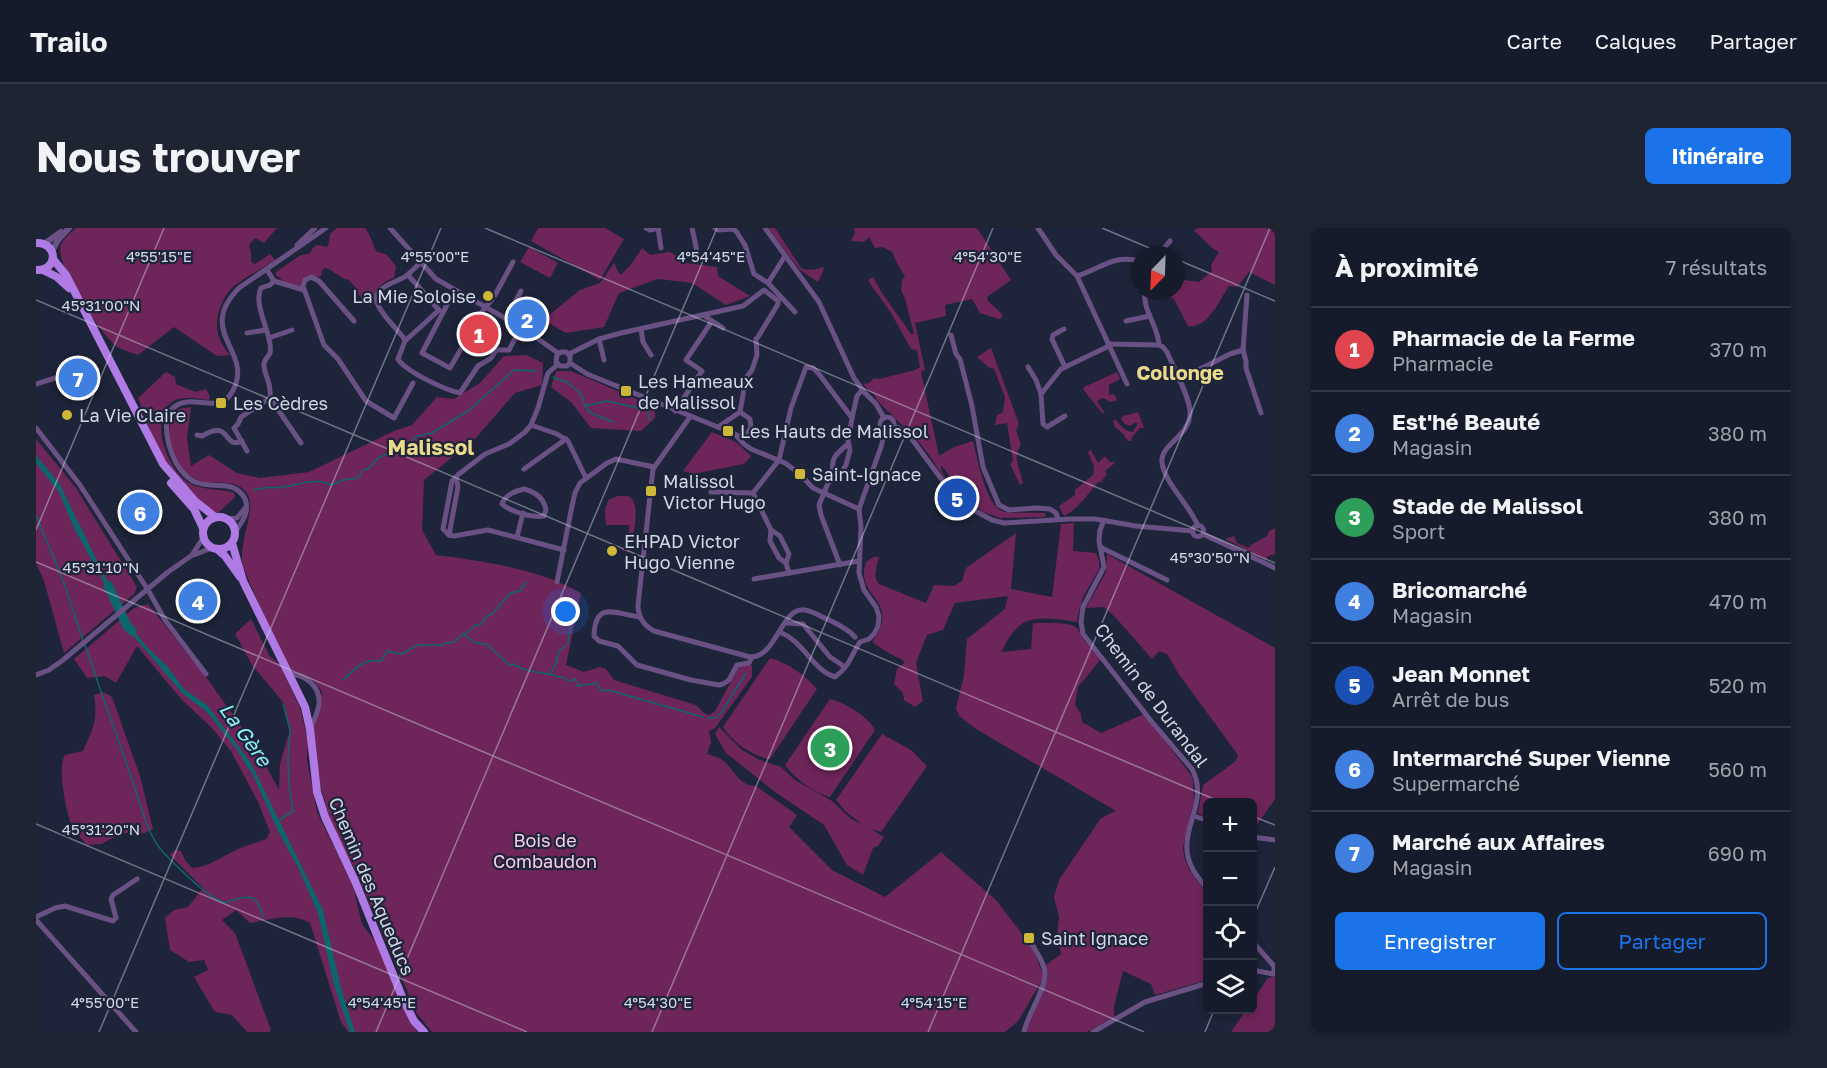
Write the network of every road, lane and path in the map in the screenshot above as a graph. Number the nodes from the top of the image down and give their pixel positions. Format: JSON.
{"nodes":[{"id":1,"x":67,"y":228,"type":"edge"},
{"id":2,"x":315,"y":228,"type":"edge"},
{"id":3,"x":326,"y":228,"type":"edge"},
{"id":4,"x":390,"y":228,"type":"edge"},
{"id":5,"x":646,"y":228,"type":"edge"},
{"id":6,"x":658,"y":228,"type":"edge"},
{"id":7,"x":692,"y":228,"type":"edge"},
{"id":8,"x":716,"y":228,"type":"edge"},
{"id":9,"x":765,"y":228,"type":"edge"},
{"id":10,"x":1038,"y":228,"type":"edge"},
{"id":11,"x":39,"y":242,"type":"edge"},
{"id":12,"x":1170,"y":242,"type":"dead end"},
{"id":13,"x":1166,"y":246,"type":"edge"},
{"id":14,"x":662,"y":248,"type":"dead end"},
{"id":15,"x":52,"y":255,"type":"junction"},
{"id":16,"x":286,"y":256,"type":"junction"},
{"id":17,"x":698,"y":256,"type":"dead end"},
{"id":18,"x":785,"y":256,"type":"junction"},
{"id":19,"x":1131,"y":260,"type":"edge"},
{"id":20,"x":513,"y":262,"type":"dead end"},
{"id":21,"x":420,"y":263,"type":"junction"},
{"id":22,"x":40,"y":270,"type":"edge"},
{"id":23,"x":267,"y":270,"type":"junction"},
{"id":24,"x":408,"y":275,"type":"junction"},
{"id":25,"x":1077,"y":276,"type":"junction"},
{"id":26,"x":274,"y":281,"type":"junction"},
{"id":27,"x":768,"y":283,"type":"junction"},
{"id":28,"x":304,"y":290,"type":"junction"},
{"id":29,"x":521,"y":291,"type":"dead end"},
{"id":30,"x":75,"y":295,"type":"junction"},
{"id":31,"x":1247,"y":295,"type":"dead end"},
{"id":32,"x":450,"y":299,"type":"dead end"},
{"id":33,"x":1144,"y":300,"type":"edge"},
{"id":34,"x":485,"y":307,"type":"junction"},
{"id":35,"x":795,"y":312,"type":"dead end"},
{"id":36,"x":703,"y":315,"type":"junction"},
{"id":37,"x":1150,"y":316,"type":"junction"},
{"id":38,"x":506,"y":319,"type":"junction"},
{"id":39,"x":354,"y":321,"type":"dead end"},
{"id":40,"x":712,"y":321,"type":"junction"},
{"id":41,"x":1126,"y":321,"type":"dead end"},
{"id":42,"x":521,"y":327,"type":"junction"},
{"id":43,"x":723,"y":328,"type":"dead end"},
{"id":44,"x":641,"y":329,"type":"junction"},
{"id":45,"x":1064,"y":329,"type":"dead end"},
{"id":46,"x":266,"y":330,"type":"junction"},
{"id":47,"x":292,"y":330,"type":"dead end"},
{"id":48,"x":247,"y":333,"type":"dead end"},
{"id":49,"x":951,"y":335,"type":"dead end"},
{"id":50,"x":269,"y":339,"type":"junction"},
{"id":51,"x":599,"y":339,"type":"junction"},
{"id":52,"x":405,"y":341,"type":"junction"},
{"id":53,"x":1109,"y":344,"type":"junction"},
{"id":54,"x":1159,"y":345,"type":"junction"},
{"id":55,"x":1243,"y":350,"type":"junction"},
{"id":56,"x":558,"y":353,"type":"junction"},
{"id":57,"x":569,"y":354,"type":"junction"},
{"id":58,"x":651,"y":355,"type":"dead end"},
{"id":59,"x":604,"y":360,"type":"dead end"},
{"id":60,"x":570,"y":363,"type":"junction"},
{"id":61,"x":558,"y":364,"type":"junction"},
{"id":62,"x":1028,"y":367,"type":"dead end"},
{"id":63,"x":1065,"y":367,"type":"junction"},
{"id":64,"x":55,"y":378,"type":"dead end"},
{"id":65,"x":1178,"y":380,"type":"junction"},
{"id":66,"x":413,"y":383,"type":"dead end"},
{"id":67,"x":36,"y":384,"type":"edge"},
{"id":68,"x":1127,"y":384,"type":"dead end"},
{"id":69,"x":862,"y":390,"type":"junction"},
{"id":70,"x":1041,"y":394,"type":"junction"},
{"id":71,"x":270,"y":398,"type":"junction"},
{"id":72,"x":675,"y":411,"type":"junction"},
{"id":73,"x":740,"y":412,"type":"junction"},
{"id":74,"x":1261,"y":413,"type":"dead end"},
{"id":75,"x":1065,"y":416,"type":"dead end"},
{"id":76,"x":690,"y":417,"type":"junction"},
{"id":77,"x":852,"y":418,"type":"junction"},
{"id":78,"x":884,"y":418,"type":"junction"},
{"id":79,"x":531,"y":425,"type":"junction"},
{"id":80,"x":894,"y":426,"type":"junction"},
{"id":81,"x":718,"y":427,"type":"junction"},
{"id":82,"x":36,"y":428,"type":"edge"},
{"id":83,"x":885,"y":431,"type":"junction"},
{"id":84,"x":197,"y":435,"type":"dead end"},
{"id":85,"x":738,"y":436,"type":"junction"},
{"id":86,"x":566,"y":439,"type":"junction"},
{"id":87,"x":242,"y":441,"type":"junction"},
{"id":88,"x":301,"y":443,"type":"dead end"},
{"id":89,"x":152,"y":444,"type":"junction"},
{"id":90,"x":848,"y":444,"type":"junction"},
{"id":91,"x":247,"y":451,"type":"dead end"},
{"id":92,"x":779,"y":460,"type":"junction"},
{"id":93,"x":654,"y":467,"type":"junction"},
{"id":94,"x":524,"y":469,"type":"dead end"},
{"id":95,"x":586,"y":478,"type":"junction"},
{"id":96,"x":833,"y":478,"type":"junction"},
{"id":97,"x":711,"y":492,"type":"dead end"},
{"id":98,"x":823,"y":493,"type":"junction"},
{"id":99,"x":753,"y":494,"type":"junction"},
{"id":100,"x":246,"y":506,"type":"junction"},
{"id":101,"x":859,"y":509,"type":"junction"},
{"id":102,"x":523,"y":513,"type":"junction"},
{"id":103,"x":215,"y":517,"type":"junction"},
{"id":104,"x":228,"y":519,"type":"junction"},
{"id":105,"x":1058,"y":519,"type":"junction"},
{"id":106,"x":1104,"y":520,"type":"junction"},
{"id":107,"x":1198,"y":526,"type":"junction"},
{"id":108,"x":203,"y":528,"type":"junction"},
{"id":109,"x":771,"y":530,"type":"junction"},
{"id":110,"x":1193,"y":531,"type":"junction"},
{"id":111,"x":235,"y":532,"type":"junction"},
{"id":112,"x":1203,"y":534,"type":"junction"},
{"id":113,"x":517,"y":537,"type":"junction"},
{"id":114,"x":203,"y":538,"type":"junction"},
{"id":115,"x":232,"y":543,"type":"junction"},
{"id":116,"x":1100,"y":547,"type":"junction"},
{"id":117,"x":215,"y":548,"type":"junction"},
{"id":118,"x":564,"y":550,"type":"junction"},
{"id":119,"x":191,"y":556,"type":"junction"},
{"id":120,"x":859,"y":561,"type":"junction"},
{"id":121,"x":786,"y":563,"type":"junction"},
{"id":122,"x":840,"y":565,"type":"junction"},
{"id":123,"x":1275,"y":568,"type":"edge"},
{"id":124,"x":789,"y":573,"type":"junction"},
{"id":125,"x":754,"y":579,"type":"dead end"},
{"id":126,"x":1167,"y":580,"type":"dead end"},
{"id":127,"x":243,"y":581,"type":"junction"},
{"id":128,"x":557,"y":582,"type":"dead end"},
{"id":129,"x":148,"y":590,"type":"junction"},
{"id":130,"x":639,"y":617,"type":"junction"},
{"id":131,"x":786,"y":623,"type":"junction"},
{"id":132,"x":780,"y":632,"type":"junction"},
{"id":133,"x":857,"y":640,"type":"junction"},
{"id":134,"x":752,"y":657,"type":"junction"},
{"id":135,"x":845,"y":667,"type":"junction"},
{"id":136,"x":206,"y":674,"type":"dead end"},
{"id":137,"x":289,"y":674,"type":"junction"},
{"id":138,"x":36,"y":675,"type":"edge"},
{"id":139,"x":310,"y":729,"type":"junction"},
{"id":140,"x":1194,"y":816,"type":"junction"},
{"id":141,"x":1203,"y":819,"type":"edge"},
{"id":142,"x":1257,"y":838,"type":"edge"},
{"id":143,"x":1275,"y":840,"type":"edge"},
{"id":144,"x":137,"y":879,"type":"dead end"},
{"id":145,"x":1203,"y":883,"type":"edge"},
{"id":146,"x":36,"y":918,"type":"edge"},
{"id":147,"x":1032,"y":944,"type":"dead end"},
{"id":148,"x":1257,"y":947,"type":"edge"},
{"id":149,"x":1257,"y":971,"type":"edge"},
{"id":150,"x":1203,"y":985,"type":"edge"},
{"id":151,"x":136,"y":1032,"type":"edge"},
{"id":152,"x":424,"y":1032,"type":"edge"},
{"id":153,"x":1024,"y":1032,"type":"edge"},
{"id":154,"x":1093,"y":1032,"type":"edge"}],
"edges":[{"from":1,"to":11,"type":"street"},
{"from":1,"to":15,"type":"street"},
{"from":2,"to":16,"type":"street"},
{"from":3,"to":16,"type":"street"},
{"from":4,"to":21,"type":"street"},
{"from":5,"to":6,"type":"street"},
{"from":6,"to":14,"type":"street"},
{"from":7,"to":17,"type":"street"},
{"from":8,"to":27,"type":"street"},
{"from":9,"to":18,"type":"street"},
{"from":10,"to":25,"type":"street"},
{"from":11,"to":15,"type":"main road"},
{"from":12,"to":13,"type":"street"},
{"from":15,"to":22,"type":"main road"},
{"from":15,"to":30,"type":"main road"},
{"from":16,"to":23,"type":"street"},
{"from":18,"to":27,"type":"street"},
{"from":18,"to":69,"type":"street"},
{"from":19,"to":25,"type":"street"},
{"from":20,"to":34,"type":"street"},
{"from":21,"to":24,"type":"street"},
{"from":21,"to":34,"type":"street"},
{"from":22,"to":30,"type":"main road"},
{"from":23,"to":26,"type":"street"},
{"from":23,"to":100,"type":"street"},
{"from":24,"to":52,"type":"street"},
{"from":24,"to":52,"type":"street"},
{"from":25,"to":53,"type":"street"},
{"from":26,"to":28,"type":"street"},
{"from":26,"to":46,"type":"street"},
{"from":27,"to":35,"type":"street"},
{"from":28,"to":39,"type":"street"},
{"from":28,"to":66,"type":"street"},
{"from":29,"to":38,"type":"street"},
{"from":30,"to":89,"type":"main road"},
{"from":31,"to":55,"type":"street"},
{"from":32,"to":34,"type":"street"},
{"from":33,"to":37,"type":"street"},
{"from":34,"to":38,"type":"street"},
{"from":36,"to":40,"type":"street"},
{"from":36,"to":44,"type":"street"},
{"from":36,"to":73,"type":"street"},
{"from":37,"to":41,"type":"street"},
{"from":37,"to":54,"type":"street"},
{"from":38,"to":42,"type":"street"},
{"from":40,"to":43,"type":"street"},
{"from":40,"to":72,"type":"street"},
{"from":42,"to":52,"type":"street"},
{"from":42,"to":56,"type":"street"},
{"from":44,"to":51,"type":"street"},
{"from":44,"to":58,"type":"street"},
{"from":45,"to":63,"type":"street"},
{"from":46,"to":48,"type":"street"},
{"from":46,"to":50,"type":"street"},
{"from":47,"to":50,"type":"street"},
{"from":49,"to":105,"type":"street"},
{"from":50,"to":71,"type":"street"},
{"from":51,"to":57,"type":"street"},
{"from":51,"to":59,"type":"street"},
{"from":53,"to":54,"type":"street"},
{"from":53,"to":63,"type":"street"},
{"from":53,"to":68,"type":"street"},
{"from":54,"to":65,"type":"street"},
{"from":55,"to":65,"type":"street"},
{"from":55,"to":74,"type":"street"},
{"from":56,"to":57,"type":"street"},
{"from":56,"to":61,"type":"street"},
{"from":57,"to":60,"type":"street"},
{"from":60,"to":61,"type":"street"},
{"from":60,"to":72,"type":"street"},
{"from":61,"to":79,"type":"street"},
{"from":62,"to":70,"type":"street"},
{"from":63,"to":70,"type":"street"},
{"from":64,"to":67,"type":"street"},
{"from":65,"to":107,"type":"street"},
{"from":69,"to":77,"type":"street"},
{"from":69,"to":78,"type":"street"},
{"from":70,"to":75,"type":"street"},
{"from":71,"to":87,"type":"street"},
{"from":71,"to":88,"type":"street"},
{"from":72,"to":76,"type":"street"},
{"from":73,"to":81,"type":"street"},
{"from":73,"to":85,"type":"street"},
{"from":76,"to":81,"type":"street"},
{"from":76,"to":93,"type":"street"},
{"from":77,"to":90,"type":"street"},
{"from":77,"to":92,"type":"street"},
{"from":78,"to":80,"type":"street"},
{"from":78,"to":83,"type":"street"},
{"from":79,"to":86,"type":"street"},
{"from":79,"to":113,"type":"street"},
{"from":80,"to":83,"type":"street"},
{"from":80,"to":105,"type":"street"},
{"from":81,"to":85,"type":"street"},
{"from":82,"to":129,"type":"street"},
{"from":83,"to":101,"type":"street"},
{"from":84,"to":87,"type":"street"},
{"from":85,"to":92,"type":"street"},
{"from":86,"to":94,"type":"street"},
{"from":86,"to":95,"type":"street"},
{"from":87,"to":91,"type":"street"},
{"from":89,"to":103,"type":"main road"},
{"from":89,"to":108,"type":"main road"},
{"from":90,"to":96,"type":"street"},
{"from":90,"to":96,"type":"street"},
{"from":92,"to":98,"type":"street"},
{"from":92,"to":99,"type":"street"},
{"from":93,"to":95,"type":"street"},
{"from":93,"to":130,"type":"street"},
{"from":95,"to":118,"type":"street"},
{"from":96,"to":98,"type":"street"},
{"from":97,"to":99,"type":"street"},
{"from":98,"to":101,"type":"street"},
{"from":98,"to":122,"type":"street"},
{"from":99,"to":109,"type":"street"},
{"from":100,"to":104,"type":"street"},
{"from":100,"to":111,"type":"street"},
{"from":101,"to":120,"type":"street"},
{"from":102,"to":102,"type":"street"},
{"from":102,"to":113,"type":"street"},
{"from":103,"to":104,"type":"main road"},
{"from":103,"to":108,"type":"main road"},
{"from":104,"to":111,"type":"main road"},
{"from":105,"to":106,"type":"street"},
{"from":106,"to":110,"type":"street"},
{"from":106,"to":116,"type":"street","name":"Chemin de Durandal"},
{"from":107,"to":110,"type":"street"},
{"from":107,"to":112,"type":"street"},
{"from":108,"to":114,"type":"main road"},
{"from":109,"to":121,"type":"street"},
{"from":109,"to":121,"type":"street"},
{"from":110,"to":112,"type":"street"},
{"from":111,"to":115,"type":"main road"},
{"from":112,"to":123,"type":"street"},
{"from":113,"to":118,"type":"street"},
{"from":114,"to":117,"type":"main road"},
{"from":114,"to":119,"type":"street"},
{"from":115,"to":117,"type":"main road"},
{"from":115,"to":127,"type":"main road","name":"Chemin des Aqueducs"},
{"from":116,"to":126,"type":"street"},
{"from":116,"to":140,"type":"street","name":"Chemin de Durandal"},
{"from":117,"to":119,"type":"street"},
{"from":117,"to":127,"type":"main road","name":"Chemin des Aqueducs"},
{"from":118,"to":128,"type":"street"},
{"from":119,"to":129,"type":"street"},
{"from":120,"to":122,"type":"street"},
{"from":120,"to":133,"type":"street"},
{"from":121,"to":124,"type":"street"},
{"from":122,"to":124,"type":"street"},
{"from":124,"to":125,"type":"street"},
{"from":127,"to":137,"type":"main road","name":"Chemin des Aqueducs"},
{"from":129,"to":136,"type":"street"},
{"from":129,"to":138,"type":"street"},
{"from":130,"to":134,"type":"street"},
{"from":130,"to":134,"type":"street"},
{"from":131,"to":132,"type":"street"},
{"from":131,"to":133,"type":"street"},
{"from":131,"to":135,"type":"street"},
{"from":132,"to":134,"type":"street"},
{"from":132,"to":135,"type":"street"},
{"from":133,"to":135,"type":"street"},
{"from":137,"to":139,"type":"main road","name":"Chemin des Aqueducs"},
{"from":137,"to":139,"type":"street"},
{"from":139,"to":152,"type":"main road","name":"Chemin des Aqueducs"},
{"from":140,"to":141,"type":"street"},
{"from":140,"to":145,"type":"street","name":"Chemin de Durandal"},
{"from":142,"to":143,"type":"street"},
{"from":144,"to":146,"type":"street"},
{"from":146,"to":151,"type":"street"},
{"from":147,"to":153,"type":"street"},
{"from":148,"to":149,"type":"street"},
{"from":150,"to":154,"type":"street"}]}
